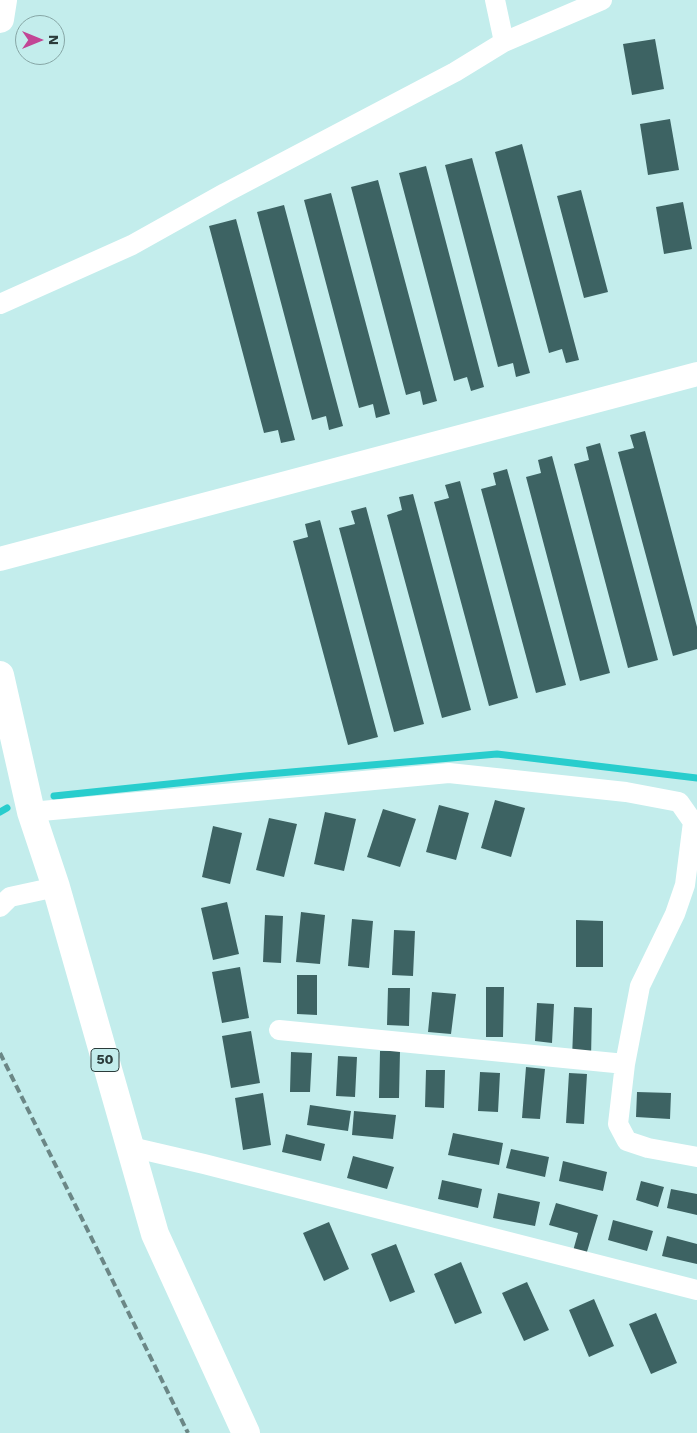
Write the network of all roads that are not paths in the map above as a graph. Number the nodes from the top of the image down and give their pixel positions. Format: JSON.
{"nodes":[{"id":1,"x":3,"y":0,"type":"edge"},
{"id":2,"x":496,"y":0,"type":"edge"},
{"id":3,"x":602,"y":0,"type":"edge"},
{"id":4,"x":0,"y":19,"type":"edge"},
{"id":5,"x":504,"y":42,"type":"junction"},
{"id":6,"x":0,"y":304,"type":"edge"},
{"id":7,"x":697,"y":374,"type":"edge"},
{"id":8,"x":0,"y":559,"type":"edge"},
{"id":9,"x":0,"y":675,"type":"edge"},
{"id":10,"x":31,"y":812,"type":"junction"},
{"id":11,"x":695,"y":822,"type":"edge"},
{"id":12,"x":56,"y":887,"type":"junction"},
{"id":13,"x":0,"y":907,"type":"edge"},
{"id":14,"x":279,"y":1030,"type":"dead end"},
{"id":15,"x":625,"y":1064,"type":"junction"},
{"id":16,"x":131,"y":1147,"type":"junction"},
{"id":17,"x":697,"y":1157,"type":"edge"},
{"id":18,"x":697,"y":1290,"type":"edge"},
{"id":19,"x":246,"y":1433,"type":"edge"}],
"edges":[{"from":1,"to":4,"type":"main road"},
{"from":2,"to":5,"type":"street"},
{"from":3,"to":5,"type":"street"},
{"from":5,"to":6,"type":"street"},
{"from":7,"to":8,"type":"street"},
{"from":9,"to":10,"type":"main road","number":"50"},
{"from":10,"to":11,"type":"street"},
{"from":10,"to":12,"type":"main road","number":"50"},
{"from":11,"to":15,"type":"street"},
{"from":12,"to":13,"type":"street"},
{"from":12,"to":16,"type":"main road","number":"50"},
{"from":14,"to":15,"type":"street"},
{"from":15,"to":17,"type":"street"},
{"from":16,"to":18,"type":"street"},
{"from":16,"to":19,"type":"main road","number":"50"}]}
